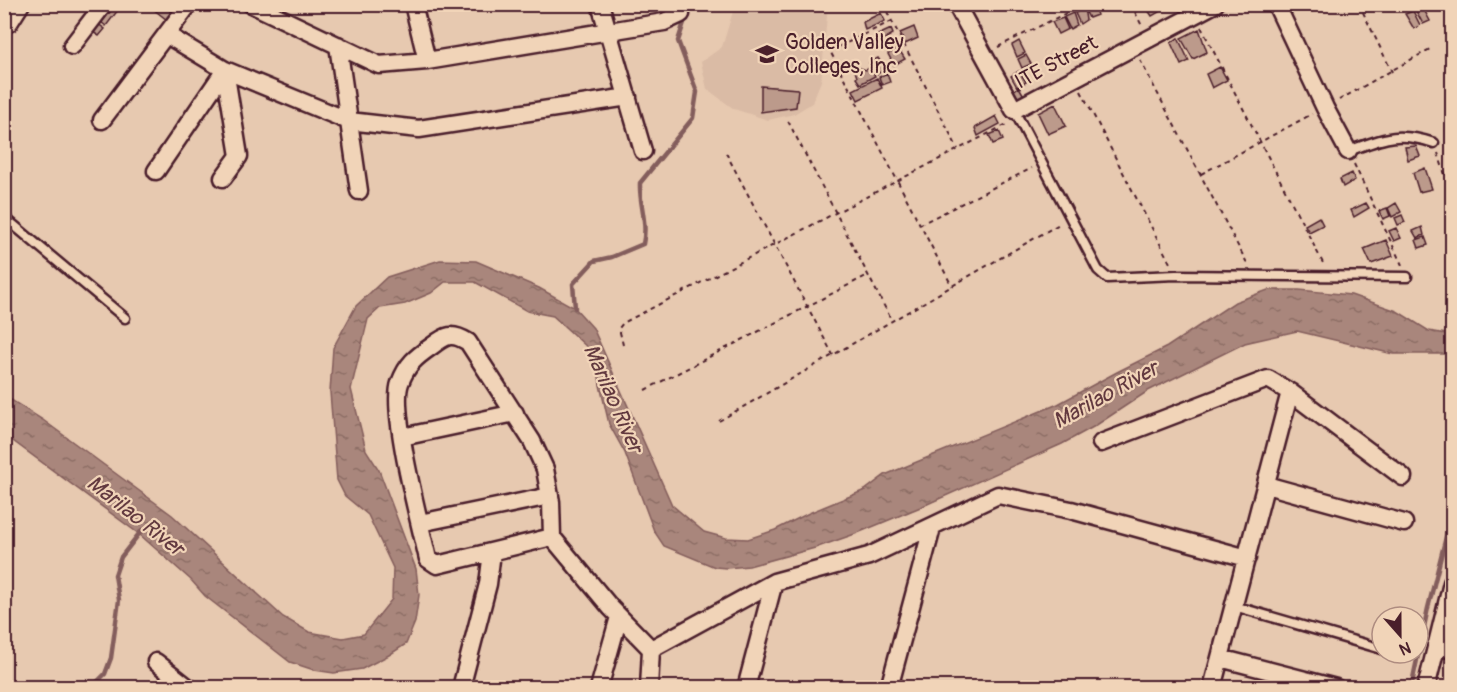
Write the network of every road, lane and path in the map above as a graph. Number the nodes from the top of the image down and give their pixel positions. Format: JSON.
{"nodes":[{"id":1,"x":21,"y":4,"type":"edge"},
{"id":2,"x":104,"y":4,"type":"edge"},
{"id":3,"x":189,"y":4,"type":"edge"},
{"id":4,"x":251,"y":4,"type":"edge"},
{"id":5,"x":413,"y":4,"type":"edge"},
{"id":6,"x":600,"y":4,"type":"edge"},
{"id":7,"x":884,"y":4,"type":"edge"},
{"id":8,"x":956,"y":4,"type":"edge"},
{"id":9,"x":1084,"y":4,"type":"edge"},
{"id":10,"x":1131,"y":4,"type":"edge"},
{"id":11,"x":1215,"y":4,"type":"edge"},
{"id":12,"x":1276,"y":4,"type":"edge"},
{"id":13,"x":1359,"y":4,"type":"edge"},
{"id":14,"x":681,"y":14,"type":"dead end"},
{"id":15,"x":1195,"y":15,"type":"junction"},
{"id":16,"x":892,"y":21,"type":"junction"},
{"id":17,"x":9,"y":23,"type":"dead end"},
{"id":18,"x":608,"y":31,"type":"junction"},
{"id":19,"x":167,"y":35,"type":"junction"},
{"id":20,"x":1149,"y":39,"type":"junction"},
{"id":21,"x":338,"y":45,"type":"junction"},
{"id":22,"x":72,"y":46,"type":"dead end"},
{"id":23,"x":1133,"y":47,"type":"junction"},
{"id":24,"x":1431,"y":49,"type":"dead end"},
{"id":25,"x":983,"y":54,"type":"junction"},
{"id":26,"x":427,"y":61,"type":"junction"},
{"id":27,"x":225,"y":70,"type":"junction"},
{"id":28,"x":1392,"y":72,"type":"junction"},
{"id":29,"x":1074,"y":78,"type":"junction"},
{"id":30,"x":628,"y":97,"type":"junction"},
{"id":31,"x":1325,"y":108,"type":"junction"},
{"id":32,"x":1016,"y":114,"type":"junction"},
{"id":33,"x":102,"y":120,"type":"dead end"},
{"id":34,"x":349,"y":121,"type":"junction"},
{"id":35,"x":788,"y":121,"type":"dead end"},
{"id":36,"x":1261,"y":142,"type":"junction"},
{"id":37,"x":1434,"y":143,"type":"joint"},
{"id":38,"x":958,"y":149,"type":"junction"},
{"id":39,"x":643,"y":150,"type":"dead end"},
{"id":40,"x":1348,"y":151,"type":"junction"},
{"id":41,"x":726,"y":153,"type":"dead end"},
{"id":42,"x":1043,"y":163,"type":"junction"},
{"id":43,"x":156,"y":171,"type":"dead end"},
{"id":44,"x":1201,"y":174,"type":"junction"},
{"id":45,"x":223,"y":178,"type":"dead end"},
{"id":46,"x":896,"y":181,"type":"junction"},
{"id":47,"x":359,"y":191,"type":"dead end"},
{"id":48,"x":1452,"y":196,"type":"edge"},
{"id":49,"x":836,"y":213,"type":"junction"},
{"id":50,"x":4,"y":217,"type":"edge"},
{"id":51,"x":1072,"y":217,"type":"junction"},
{"id":52,"x":919,"y":225,"type":"junction"},
{"id":53,"x":774,"y":245,"type":"junction"},
{"id":54,"x":868,"y":274,"type":"junction"},
{"id":55,"x":1176,"y":275,"type":"junction"},
{"id":56,"x":1254,"y":276,"type":"junction"},
{"id":57,"x":1329,"y":276,"type":"junction"},
{"id":58,"x":1407,"y":277,"type":"joint"},
{"id":59,"x":952,"y":286,"type":"junction"},
{"id":60,"x":807,"y":306,"type":"junction"},
{"id":61,"x":125,"y":318,"type":"dead end"},
{"id":62,"x":892,"y":321,"type":"junction"},
{"id":63,"x":623,"y":345,"type":"dead end"},
{"id":64,"x":833,"y":356,"type":"junction"},
{"id":65,"x":645,"y":390,"type":"dead end"},
{"id":66,"x":1290,"y":392,"type":"junction"},
{"id":67,"x":515,"y":413,"type":"junction"},
{"id":68,"x":719,"y":421,"type":"dead end"},
{"id":69,"x":402,"y":437,"type":"junction"},
{"id":70,"x":1101,"y":443,"type":"dead end"},
{"id":71,"x":1403,"y":477,"type":"dead end"},
{"id":72,"x":1266,"y":485,"type":"junction"},
{"id":73,"x":550,"y":496,"type":"junction"},
{"id":74,"x":420,"y":523,"type":"junction"},
{"id":75,"x":1404,"y":523,"type":"dead end"},
{"id":76,"x":932,"y":528,"type":"junction"},
{"id":77,"x":552,"y":537,"type":"junction"},
{"id":78,"x":492,"y":552,"type":"junction"},
{"id":79,"x":1247,"y":558,"type":"junction"},
{"id":80,"x":774,"y":582,"type":"junction"},
{"id":81,"x":1452,"y":583,"type":"edge"},
{"id":82,"x":1234,"y":606,"type":"junction"},
{"id":83,"x":619,"y":617,"type":"junction"},
{"id":84,"x":1436,"y":645,"type":"junction"},
{"id":85,"x":1370,"y":646,"type":"edge"},
{"id":86,"x":651,"y":649,"type":"junction"},
{"id":87,"x":1452,"y":650,"type":"edge"},
{"id":88,"x":1220,"y":658,"type":"junction"},
{"id":89,"x":156,"y":662,"type":"dead end"},
{"id":90,"x":184,"y":686,"type":"edge"},
{"id":91,"x":461,"y":687,"type":"edge"},
{"id":92,"x":599,"y":687,"type":"edge"},
{"id":93,"x":649,"y":687,"type":"edge"},
{"id":94,"x":746,"y":687,"type":"edge"},
{"id":95,"x":892,"y":687,"type":"edge"},
{"id":96,"x":1212,"y":687,"type":"edge"},
{"id":97,"x":1336,"y":687,"type":"edge"},
{"id":98,"x":1426,"y":687,"type":"edge"}],
"edges":[{"from":1,"to":17,"type":"street"},
{"from":2,"to":22,"type":"street"},
{"from":3,"to":19,"type":"street"},
{"from":4,"to":21,"type":"street"},
{"from":5,"to":26,"type":"street"},
{"from":6,"to":18,"type":"street"},
{"from":7,"to":16,"type":"path"},
{"from":8,"to":25,"type":"street"},
{"from":9,"to":25,"type":"path"},
{"from":10,"to":20,"type":"path"},
{"from":11,"to":15,"type":"street","name":"ITE Street"},
{"from":12,"to":31,"type":"street"},
{"from":13,"to":28,"type":"path"},
{"from":14,"to":18,"type":"street"},
{"from":15,"to":20,"type":"street","name":"ITE Street"},
{"from":15,"to":36,"type":"path"},
{"from":16,"to":38,"type":"path"},
{"from":16,"to":46,"type":"path"},
{"from":18,"to":26,"type":"street"},
{"from":18,"to":30,"type":"street"},
{"from":19,"to":27,"type":"street"},
{"from":19,"to":33,"type":"street"},
{"from":20,"to":23,"type":"street","name":"ITE Street"},
{"from":21,"to":26,"type":"street"},
{"from":21,"to":34,"type":"street"},
{"from":23,"to":29,"type":"street","name":"ITE Street"},
{"from":23,"to":44,"type":"path"},
{"from":24,"to":28,"type":"path"},
{"from":25,"to":32,"type":"street"},
{"from":27,"to":34,"type":"street"},
{"from":27,"to":43,"type":"street"},
{"from":27,"to":45,"type":"street"},
{"from":28,"to":31,"type":"path"},
{"from":29,"to":32,"type":"street","name":"ITE Street"},
{"from":29,"to":55,"type":"path"},
{"from":30,"to":34,"type":"street"},
{"from":30,"to":39,"type":"street"},
{"from":31,"to":36,"type":"path"},
{"from":31,"to":40,"type":"street"},
{"from":32,"to":38,"type":"path"},
{"from":32,"to":42,"type":"lane"},
{"from":34,"to":47,"type":"street"},
{"from":35,"to":49,"type":"path"},
{"from":36,"to":44,"type":"path"},
{"from":36,"to":57,"type":"path"},
{"from":37,"to":40,"type":"lane"},
{"from":37,"to":48,"type":"path"},
{"from":38,"to":46,"type":"path"},
{"from":40,"to":58,"type":"path"},
{"from":41,"to":53,"type":"path"},
{"from":42,"to":51,"type":"lane"},
{"from":42,"to":52,"type":"path"},
{"from":44,"to":56,"type":"path"},
{"from":46,"to":49,"type":"path"},
{"from":46,"to":52,"type":"path"},
{"from":49,"to":53,"type":"path"},
{"from":49,"to":54,"type":"path"},
{"from":50,"to":61,"type":"lane"},
{"from":51,"to":55,"type":"lane"},
{"from":51,"to":59,"type":"path"},
{"from":52,"to":59,"type":"path"},
{"from":53,"to":60,"type":"path"},
{"from":53,"to":63,"type":"path"},
{"from":54,"to":60,"type":"path"},
{"from":54,"to":62,"type":"path"},
{"from":55,"to":56,"type":"lane"},
{"from":56,"to":57,"type":"lane"},
{"from":57,"to":58,"type":"lane"},
{"from":59,"to":62,"type":"path"},
{"from":60,"to":64,"type":"path"},
{"from":60,"to":65,"type":"path"},
{"from":62,"to":64,"type":"path"},
{"from":64,"to":68,"type":"path"},
{"from":66,"to":70,"type":"street"},
{"from":66,"to":71,"type":"street"},
{"from":66,"to":72,"type":"street"},
{"from":67,"to":69,"type":"street"},
{"from":67,"to":69,"type":"street"},
{"from":67,"to":73,"type":"street"},
{"from":69,"to":74,"type":"street"},
{"from":72,"to":75,"type":"street"},
{"from":72,"to":79,"type":"street"},
{"from":73,"to":74,"type":"street"},
{"from":73,"to":77,"type":"street"},
{"from":74,"to":78,"type":"street"},
{"from":76,"to":79,"type":"street"},
{"from":76,"to":80,"type":"street"},
{"from":76,"to":95,"type":"street"},
{"from":77,"to":78,"type":"street"},
{"from":77,"to":83,"type":"street"},
{"from":78,"to":91,"type":"street"},
{"from":79,"to":82,"type":"street"},
{"from":80,"to":86,"type":"street"},
{"from":80,"to":94,"type":"street"},
{"from":81,"to":84,"type":"street"},
{"from":82,"to":85,"type":"lane"},
{"from":82,"to":88,"type":"street"},
{"from":83,"to":86,"type":"street"},
{"from":83,"to":92,"type":"street"},
{"from":84,"to":87,"type":"street"},
{"from":84,"to":98,"type":"street"},
{"from":86,"to":93,"type":"street"},
{"from":88,"to":96,"type":"street"},
{"from":88,"to":97,"type":"street"},
{"from":89,"to":90,"type":"street"}]}
